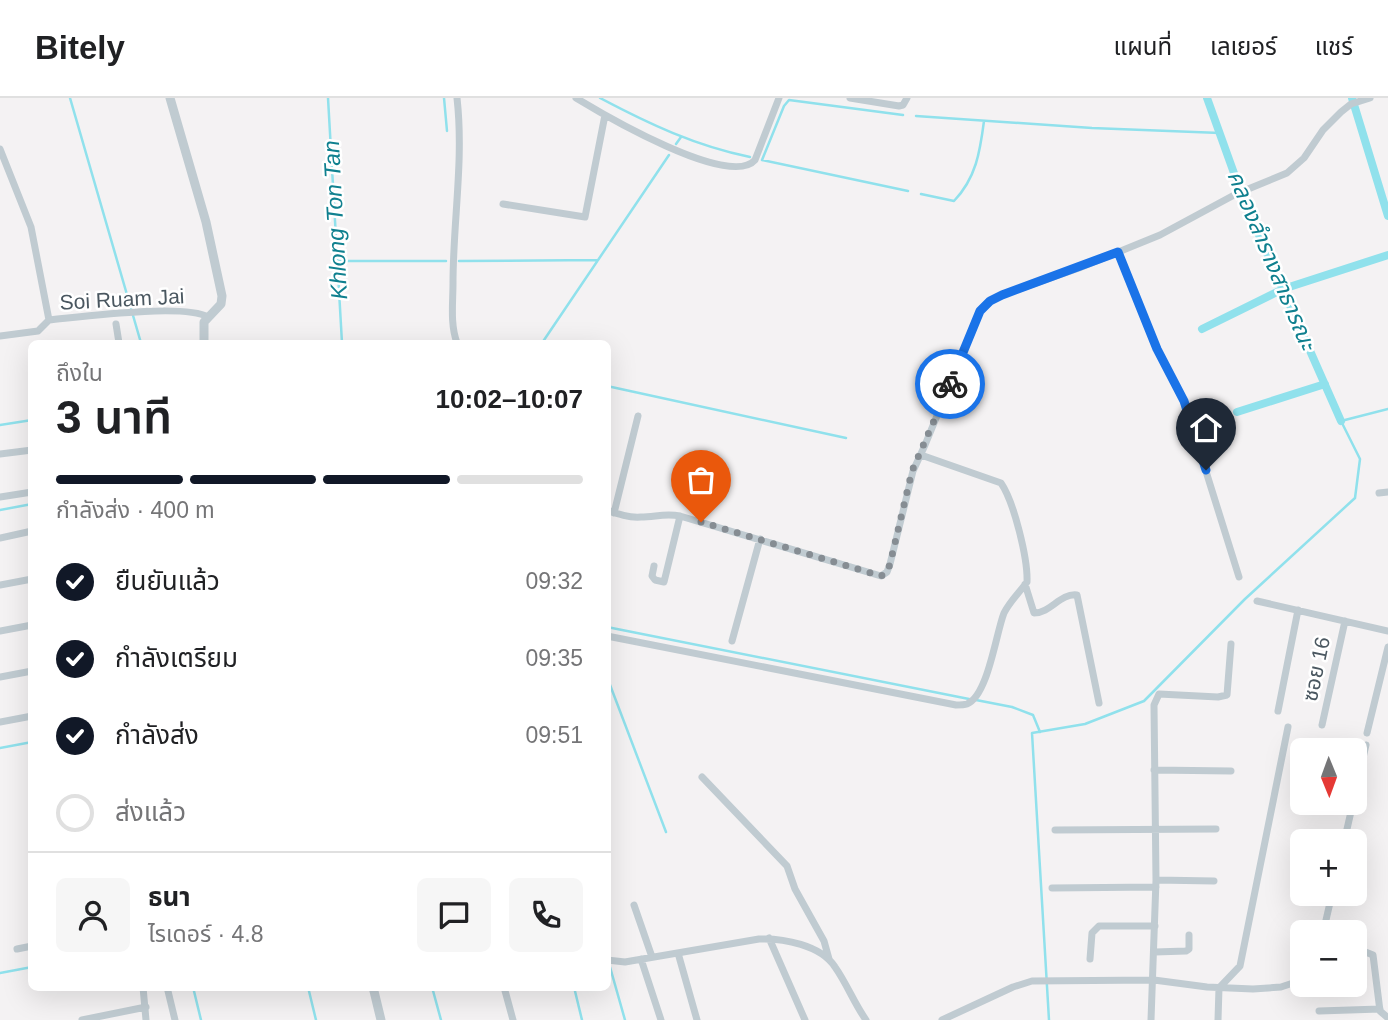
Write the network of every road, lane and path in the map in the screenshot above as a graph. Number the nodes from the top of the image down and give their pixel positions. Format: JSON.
{"nodes":[{"id":1,"x":170,"y":98,"type":"edge"},
{"id":2,"x":457,"y":98,"type":"edge"},
{"id":3,"x":576,"y":98,"type":"edge"},
{"id":4,"x":779,"y":98,"type":"edge"},
{"id":5,"x":850,"y":98,"type":"edge"},
{"id":6,"x":907,"y":98,"type":"edge"},
{"id":7,"x":1370,"y":98,"type":"edge"},
{"id":8,"x":605,"y":115,"type":"junction"},
{"id":9,"x":0,"y":149,"type":"edge"},
{"id":10,"x":503,"y":204,"type":"dead end"},
{"id":11,"x":1118,"y":252,"type":"junction"},
{"id":12,"x":208,"y":317,"type":"junction"},
{"id":13,"x":49,"y":320,"type":"junction"},
{"id":14,"x":116,"y":324,"type":"dead end"},
{"id":15,"x":0,"y":336,"type":"edge"},
{"id":16,"x":119,"y":340,"type":"edge"},
{"id":17,"x":204,"y":340,"type":"edge"},
{"id":18,"x":456,"y":340,"type":"edge"},
{"id":19,"x":638,"y":416,"type":"dead end"},
{"id":20,"x":28,"y":450,"type":"edge"},
{"id":21,"x":0,"y":454,"type":"edge"},
{"id":22,"x":921,"y":455,"type":"junction"},
{"id":23,"x":1388,"y":492,"type":"edge"},
{"id":24,"x":28,"y":493,"type":"edge"},
{"id":25,"x":1379,"y":493,"type":"dead end"},
{"id":26,"x":0,"y":497,"type":"edge"},
{"id":27,"x":611,"y":511,"type":"edge"},
{"id":28,"x":680,"y":516,"type":"junction"},
{"id":29,"x":28,"y":532,"type":"edge"},
{"id":30,"x":0,"y":538,"type":"edge"},
{"id":31,"x":760,"y":539,"type":"junction"},
{"id":32,"x":654,"y":566,"type":"dead end"},
{"id":33,"x":1239,"y":578,"type":"dead end"},
{"id":34,"x":28,"y":580,"type":"edge"},
{"id":35,"x":1026,"y":584,"type":"junction"},
{"id":36,"x":0,"y":585,"type":"edge"},
{"id":37,"x":1257,"y":601,"type":"dead end"},
{"id":38,"x":1298,"y":610,"type":"junction"},
{"id":39,"x":1345,"y":621,"type":"junction"},
{"id":40,"x":28,"y":626,"type":"edge"},
{"id":41,"x":0,"y":631,"type":"edge"},
{"id":42,"x":1388,"y":631,"type":"edge"},
{"id":43,"x":611,"y":637,"type":"edge"},
{"id":44,"x":732,"y":641,"type":"dead end"},
{"id":45,"x":1231,"y":644,"type":"dead end"},
{"id":46,"x":1388,"y":647,"type":"edge"},
{"id":47,"x":28,"y":672,"type":"edge"},
{"id":48,"x":0,"y":677,"type":"edge"},
{"id":49,"x":1099,"y":703,"type":"dead end"},
{"id":50,"x":1278,"y":711,"type":"dead end"},
{"id":51,"x":28,"y":717,"type":"edge"},
{"id":52,"x":0,"y":722,"type":"edge"},
{"id":53,"x":1322,"y":724,"type":"dead end"},
{"id":54,"x":1288,"y":727,"type":"dead end"},
{"id":55,"x":1367,"y":733,"type":"dead end"},
{"id":56,"x":1154,"y":770,"type":"junction"},
{"id":57,"x":1231,"y":771,"type":"dead end"},
{"id":58,"x":702,"y":777,"type":"dead end"},
{"id":59,"x":1216,"y":829,"type":"dead end"},
{"id":60,"x":1055,"y":830,"type":"dead end"},
{"id":61,"x":1155,"y":830,"type":"junction"},
{"id":62,"x":1214,"y":881,"type":"dead end"},
{"id":63,"x":1156,"y":883,"type":"junction"},
{"id":64,"x":1052,"y":888,"type":"dead end"},
{"id":65,"x":634,"y":905,"type":"dead end"},
{"id":66,"x":1155,"y":926,"type":"junction"},
{"id":67,"x":1189,"y":935,"type":"dead end"},
{"id":68,"x":769,"y":939,"type":"junction"},
{"id":69,"x":28,"y":947,"type":"edge"},
{"id":70,"x":17,"y":948,"type":"dead end"},
{"id":71,"x":678,"y":953,"type":"junction"},
{"id":72,"x":1155,"y":953,"type":"junction"},
{"id":73,"x":1367,"y":953,"type":"edge"},
{"id":74,"x":652,"y":957,"type":"junction"},
{"id":75,"x":641,"y":959,"type":"junction"},
{"id":76,"x":829,"y":959,"type":"junction"},
{"id":77,"x":1090,"y":959,"type":"dead end"},
{"id":78,"x":611,"y":961,"type":"edge"},
{"id":79,"x":1154,"y":980,"type":"junction"},
{"id":80,"x":1290,"y":985,"type":"edge"},
{"id":81,"x":1219,"y":988,"type":"junction"},
{"id":82,"x":144,"y":991,"type":"edge"},
{"id":83,"x":168,"y":991,"type":"edge"},
{"id":84,"x":374,"y":991,"type":"edge"},
{"id":85,"x":506,"y":991,"type":"edge"},
{"id":86,"x":146,"y":1007,"type":"junction"},
{"id":87,"x":1380,"y":1009,"type":"junction"},
{"id":88,"x":1319,"y":1012,"type":"dead end"},
{"id":89,"x":1388,"y":1018,"type":"edge"},
{"id":90,"x":82,"y":1020,"type":"edge"},
{"id":91,"x":146,"y":1020,"type":"edge"},
{"id":92,"x":175,"y":1020,"type":"edge"},
{"id":93,"x":381,"y":1020,"type":"edge"},
{"id":94,"x":513,"y":1020,"type":"edge"},
{"id":95,"x":661,"y":1020,"type":"edge"},
{"id":96,"x":697,"y":1020,"type":"edge"},
{"id":97,"x":806,"y":1020,"type":"edge"},
{"id":98,"x":866,"y":1020,"type":"edge"},
{"id":99,"x":942,"y":1020,"type":"edge"},
{"id":100,"x":1151,"y":1020,"type":"edge"},
{"id":101,"x":1218,"y":1020,"type":"edge"}],
"edges":[{"from":1,"to":12,"type":"street"},
{"from":2,"to":18,"type":"street"},
{"from":3,"to":8,"type":"street"},
{"from":4,"to":8,"type":"street"},
{"from":5,"to":6,"type":"street"},
{"from":7,"to":11,"type":"street"},
{"from":8,"to":10,"type":"street"},
{"from":9,"to":13,"type":"street","name":"Soi Ruam Jai"},
{"from":11,"to":22,"type":"street"},
{"from":11,"to":33,"type":"street"},
{"from":12,"to":13,"type":"street","name":"Soi Ruam Jai"},
{"from":12,"to":17,"type":"street"},
{"from":13,"to":15,"type":"street"},
{"from":14,"to":16,"type":"street"},
{"from":19,"to":27,"type":"street"},
{"from":20,"to":21,"type":"street"},
{"from":22,"to":31,"type":"street"},
{"from":22,"to":35,"type":"street"},
{"from":23,"to":25,"type":"street"},
{"from":24,"to":26,"type":"street"},
{"from":27,"to":28,"type":"street"},
{"from":28,"to":31,"type":"street"},
{"from":28,"to":32,"type":"street"},
{"from":29,"to":30,"type":"street"},
{"from":31,"to":44,"type":"street"},
{"from":34,"to":36,"type":"street"},
{"from":35,"to":43,"type":"street"},
{"from":35,"to":49,"type":"street"},
{"from":37,"to":38,"type":"street"},
{"from":38,"to":39,"type":"street"},
{"from":38,"to":50,"type":"street"},
{"from":39,"to":42,"type":"street"},
{"from":39,"to":53,"type":"street","name":"ซอย 16"},
{"from":40,"to":41,"type":"street"},
{"from":45,"to":56,"type":"street"},
{"from":46,"to":55,"type":"street"},
{"from":47,"to":48,"type":"street"},
{"from":51,"to":52,"type":"street"},
{"from":54,"to":81,"type":"street"},
{"from":56,"to":57,"type":"street"},
{"from":56,"to":61,"type":"street"},
{"from":58,"to":76,"type":"street"},
{"from":59,"to":61,"type":"street"},
{"from":60,"to":61,"type":"street"},
{"from":61,"to":63,"type":"street"},
{"from":62,"to":63,"type":"street"},
{"from":63,"to":64,"type":"street"},
{"from":63,"to":66,"type":"street"},
{"from":65,"to":74,"type":"street"},
{"from":66,"to":72,"type":"street"},
{"from":66,"to":77,"type":"street"},
{"from":67,"to":72,"type":"street"},
{"from":68,"to":71,"type":"street"},
{"from":68,"to":76,"type":"street"},
{"from":68,"to":97,"type":"street"},
{"from":69,"to":70,"type":"street"},
{"from":71,"to":74,"type":"street"},
{"from":71,"to":96,"type":"street"},
{"from":72,"to":79,"type":"street"},
{"from":73,"to":87,"type":"street"},
{"from":74,"to":75,"type":"street"},
{"from":75,"to":78,"type":"street"},
{"from":75,"to":95,"type":"street"},
{"from":76,"to":98,"type":"street"},
{"from":79,"to":81,"type":"street"},
{"from":79,"to":99,"type":"street"},
{"from":79,"to":100,"type":"street"},
{"from":80,"to":81,"type":"street"},
{"from":81,"to":101,"type":"street"},
{"from":82,"to":86,"type":"street"},
{"from":83,"to":92,"type":"street"},
{"from":84,"to":93,"type":"street"},
{"from":85,"to":94,"type":"street"},
{"from":86,"to":90,"type":"street"},
{"from":86,"to":91,"type":"street"},
{"from":87,"to":88,"type":"street"},
{"from":87,"to":89,"type":"street"}]}
